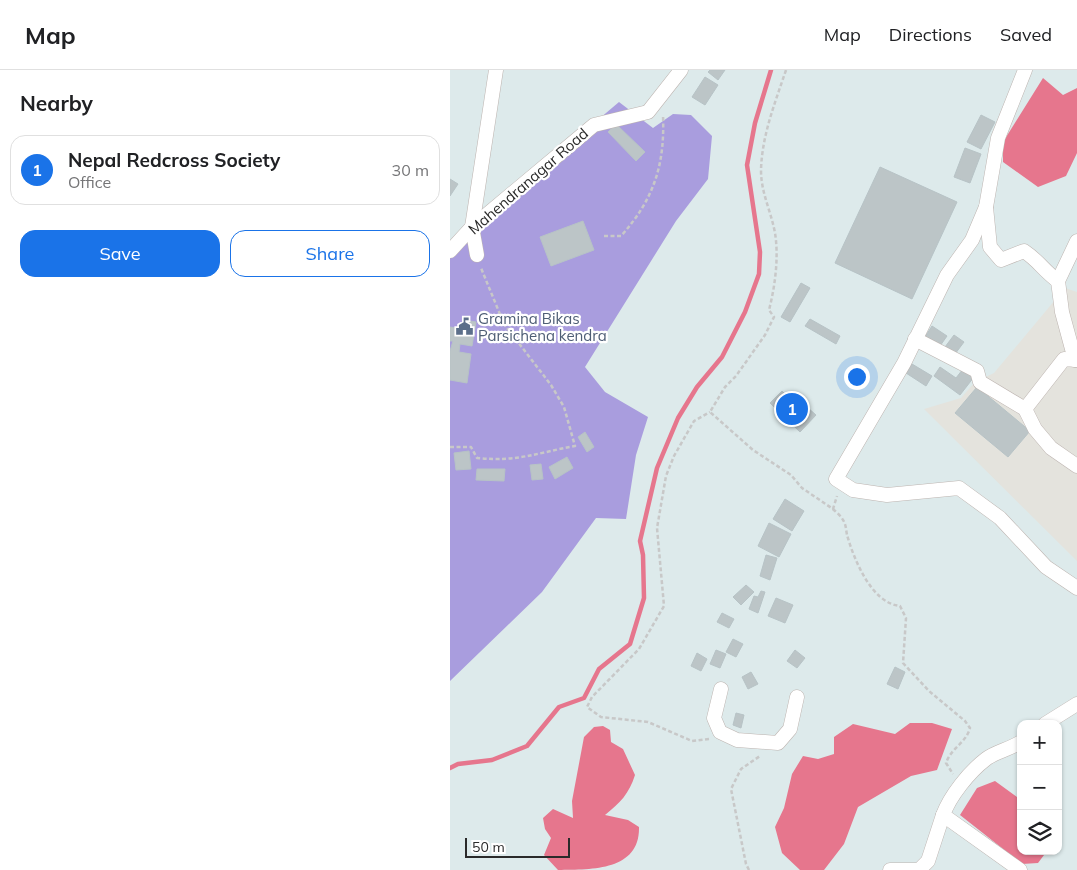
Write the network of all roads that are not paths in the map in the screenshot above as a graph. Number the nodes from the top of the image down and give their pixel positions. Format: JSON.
{"nodes":[{"id":1,"x":496,"y":70,"type":"edge"},
{"id":2,"x":681,"y":70,"type":"edge"},
{"id":3,"x":1025,"y":70,"type":"edge"},
{"id":4,"x":986,"y":206,"type":"junction"},
{"id":5,"x":472,"y":227,"type":"junction"},
{"id":6,"x":1077,"y":241,"type":"edge"},
{"id":7,"x":450,"y":251,"type":"edge"},
{"id":8,"x":477,"y":255,"type":"road end"},
{"id":9,"x":1058,"y":281,"type":"junction"},
{"id":10,"x":915,"y":339,"type":"junction"},
{"id":11,"x":1076,"y":360,"type":"edge"},
{"id":12,"x":1025,"y":409,"type":"junction"},
{"id":13,"x":1077,"y":466,"type":"edge"},
{"id":14,"x":1077,"y":588,"type":"edge"},
{"id":15,"x":721,"y":689,"type":"dead end"},
{"id":16,"x":797,"y":696,"type":"dead end"},
{"id":17,"x":1077,"y":704,"type":"edge"},
{"id":18,"x":1051,"y":720,"type":"edge"},
{"id":19,"x":1017,"y":745,"type":"edge"},
{"id":20,"x":943,"y":815,"type":"junction"},
{"id":21,"x":890,"y":870,"type":"edge"},
{"id":22,"x":1020,"y":870,"type":"edge"}],
"edges":[{"from":1,"to":5,"type":"street"},
{"from":2,"to":5,"type":"street","name":"Mahendranagar Road"},
{"from":3,"to":4,"type":"street"},
{"from":4,"to":9,"type":"street"},
{"from":4,"to":10,"type":"street"},
{"from":5,"to":7,"type":"street","name":"Mahendranagar Road"},
{"from":5,"to":8,"type":"street"},
{"from":6,"to":9,"type":"street"},
{"from":9,"to":11,"type":"street"},
{"from":10,"to":12,"type":"street"},
{"from":10,"to":14,"type":"street"},
{"from":11,"to":12,"type":"street"},
{"from":12,"to":13,"type":"street"},
{"from":15,"to":16,"type":"street"},
{"from":17,"to":18,"type":"street"},
{"from":19,"to":20,"type":"street"},
{"from":20,"to":21,"type":"street"},
{"from":20,"to":22,"type":"street"}]}
